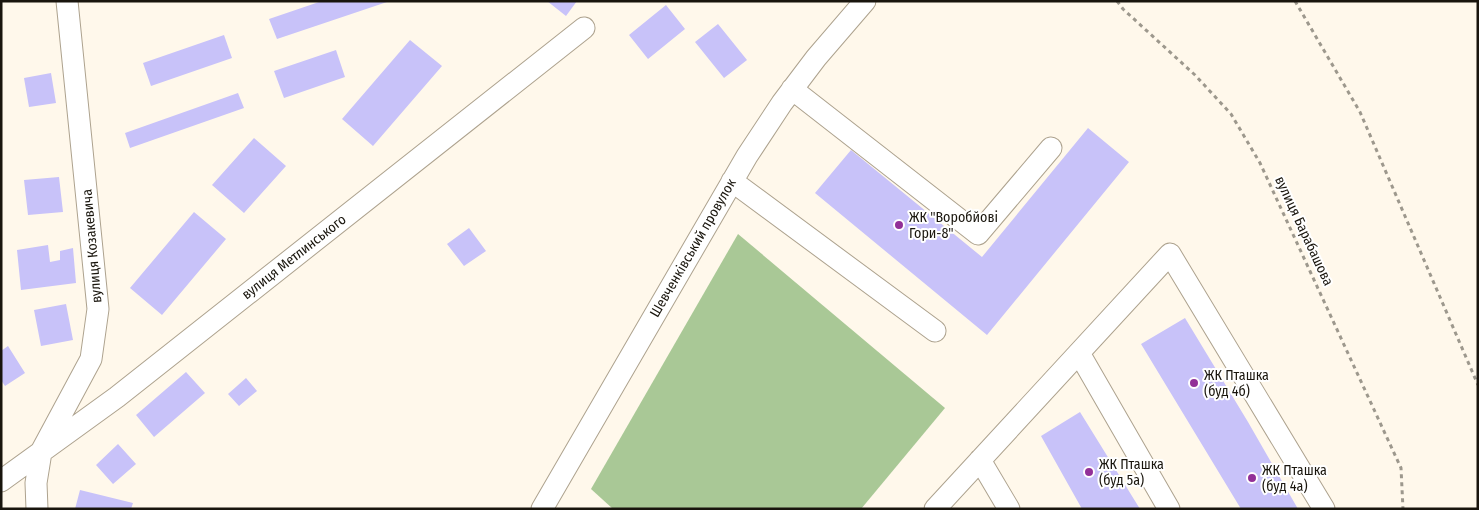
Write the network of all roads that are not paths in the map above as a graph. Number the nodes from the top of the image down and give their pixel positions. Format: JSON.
{"nodes":[{"id":1,"x":67,"y":1,"type":"edge"},
{"id":2,"x":865,"y":1,"type":"edge"},
{"id":3,"x":584,"y":28,"type":"dead end"},
{"id":4,"x":792,"y":89,"type":"junction"},
{"id":5,"x":1051,"y":148,"type":"dead end"},
{"id":6,"x":732,"y":181,"type":"junction"},
{"id":7,"x":935,"y":331,"type":"dead end"},
{"id":8,"x":1079,"y":353,"type":"junction"},
{"id":9,"x":41,"y":452,"type":"junction"},
{"id":10,"x":980,"y":460,"type":"junction"},
{"id":11,"x":1,"y":481,"type":"edge"},
{"id":12,"x":37,"y":509,"type":"edge"},
{"id":13,"x":542,"y":509,"type":"edge"},
{"id":14,"x":935,"y":509,"type":"edge"},
{"id":15,"x":1009,"y":509,"type":"edge"},
{"id":16,"x":1169,"y":509,"type":"edge"},
{"id":17,"x":1324,"y":509,"type":"edge"}],
"edges":[{"from":1,"to":9,"type":"street","name":"вулиця Козакевича"},
{"from":2,"to":4,"type":"street","name":"Шевченківський провулок"},
{"from":3,"to":9,"type":"street","name":"вулиця Метлинського"},
{"from":4,"to":5,"type":"street"},
{"from":4,"to":6,"type":"street","name":"Шевченківський провулок"},
{"from":6,"to":7,"type":"street"},
{"from":6,"to":13,"type":"street","name":"Шевченківський провулок"},
{"from":8,"to":10,"type":"street"},
{"from":8,"to":16,"type":"street"},
{"from":8,"to":17,"type":"street"},
{"from":9,"to":11,"type":"street","name":"вулиця Метлинського"},
{"from":9,"to":12,"type":"street","name":"вулиця Козакевича"},
{"from":10,"to":14,"type":"street"},
{"from":10,"to":15,"type":"street"}]}
